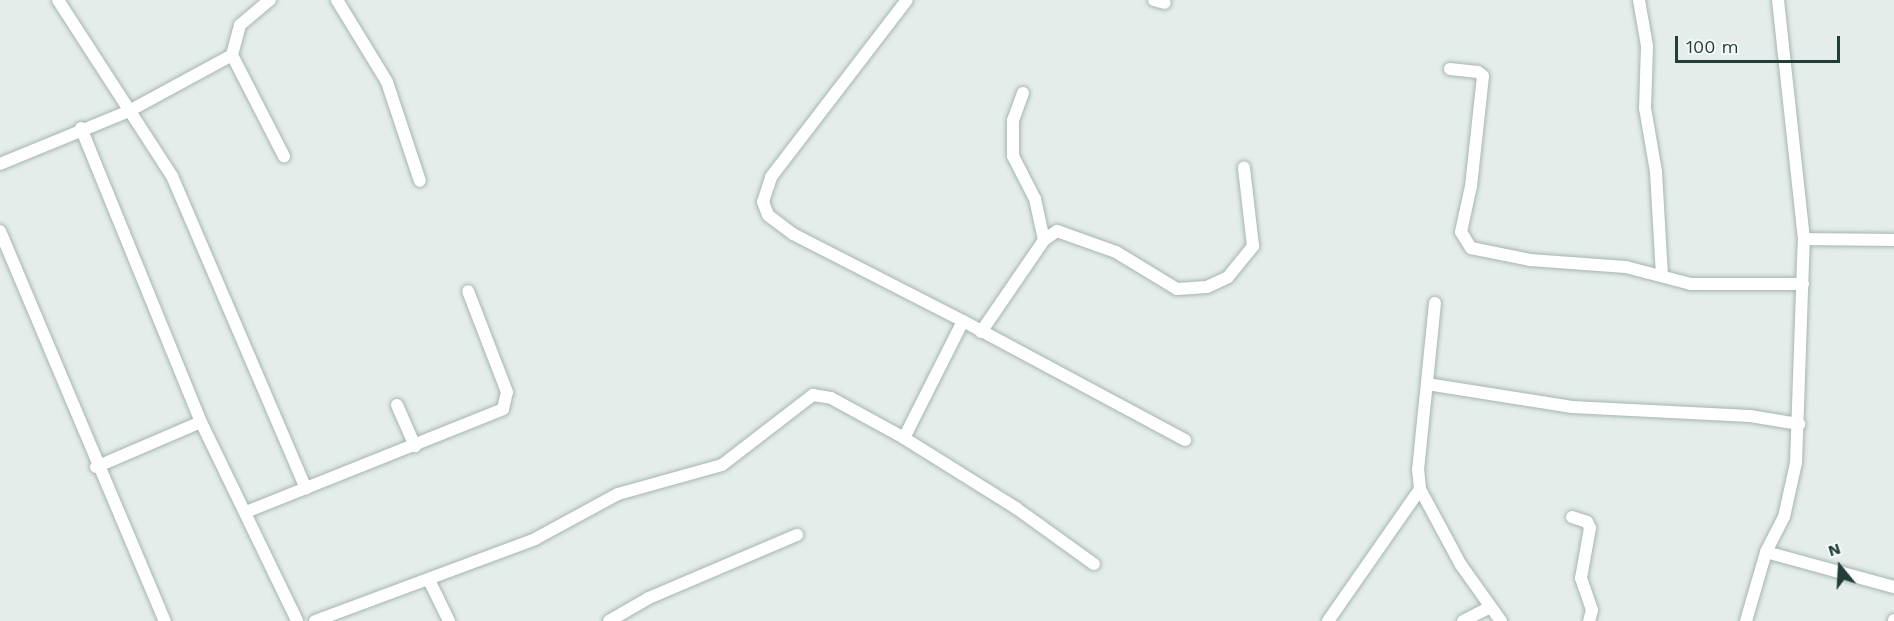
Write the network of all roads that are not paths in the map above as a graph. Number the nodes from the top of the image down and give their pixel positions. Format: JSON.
{"nodes":[{"id":1,"x":58,"y":0,"type":"edge"},
{"id":2,"x":270,"y":0,"type":"edge"},
{"id":3,"x":337,"y":0,"type":"edge"},
{"id":4,"x":907,"y":0,"type":"edge"},
{"id":5,"x":1639,"y":0,"type":"edge"},
{"id":6,"x":1778,"y":0,"type":"edge"},
{"id":7,"x":232,"y":55,"type":"junction"},
{"id":8,"x":1450,"y":69,"type":"dead end"},
{"id":9,"x":1023,"y":93,"type":"dead end"},
{"id":10,"x":129,"y":111,"type":"junction"},
{"id":11,"x":81,"y":128,"type":"junction"},
{"id":12,"x":284,"y":156,"type":"dead end"},
{"id":13,"x":0,"y":164,"type":"edge"},
{"id":14,"x":1244,"y":168,"type":"dead end"},
{"id":15,"x":420,"y":181,"type":"dead end"},
{"id":16,"x":0,"y":231,"type":"edge"},
{"id":17,"x":1804,"y":239,"type":"junction"},
{"id":18,"x":1044,"y":240,"type":"junction"},
{"id":19,"x":1894,"y":240,"type":"edge"},
{"id":20,"x":1662,"y":275,"type":"junction"},
{"id":21,"x":1803,"y":284,"type":"junction"},
{"id":22,"x":468,"y":291,"type":"dead end"},
{"id":23,"x":1435,"y":303,"type":"dead end"},
{"id":24,"x":963,"y":321,"type":"junction"},
{"id":25,"x":981,"y":332,"type":"junction"},
{"id":26,"x":1427,"y":384,"type":"junction"},
{"id":27,"x":397,"y":405,"type":"dead end"},
{"id":28,"x":201,"y":422,"type":"junction"},
{"id":29,"x":1799,"y":423,"type":"junction"},
{"id":30,"x":904,"y":438,"type":"junction"},
{"id":31,"x":1185,"y":440,"type":"dead end"},
{"id":32,"x":415,"y":446,"type":"junction"},
{"id":33,"x":96,"y":467,"type":"junction"},
{"id":34,"x":306,"y":489,"type":"junction"},
{"id":35,"x":1420,"y":489,"type":"junction"},
{"id":36,"x":246,"y":512,"type":"junction"},
{"id":37,"x":1572,"y":517,"type":"dead end"},
{"id":38,"x":797,"y":535,"type":"dead end"},
{"id":39,"x":1766,"y":552,"type":"junction"},
{"id":40,"x":1094,"y":564,"type":"dead end"},
{"id":41,"x":429,"y":579,"type":"junction"},
{"id":42,"x":1894,"y":587,"type":"edge"},
{"id":43,"x":1489,"y":608,"type":"junction"},
{"id":44,"x":165,"y":621,"type":"edge"},
{"id":45,"x":297,"y":621,"type":"edge"},
{"id":46,"x":315,"y":621,"type":"edge"},
{"id":47,"x":449,"y":621,"type":"edge"},
{"id":48,"x":609,"y":621,"type":"edge"},
{"id":49,"x":1328,"y":621,"type":"edge"},
{"id":50,"x":1462,"y":621,"type":"edge"},
{"id":51,"x":1501,"y":621,"type":"edge"},
{"id":52,"x":1589,"y":621,"type":"edge"},
{"id":53,"x":1746,"y":621,"type":"edge"}],
"edges":[{"from":1,"to":10,"type":"street"},
{"from":2,"to":7,"type":"street"},
{"from":3,"to":15,"type":"street"},
{"from":4,"to":24,"type":"street"},
{"from":5,"to":20,"type":"street"},
{"from":6,"to":17,"type":"street"},
{"from":7,"to":10,"type":"street"},
{"from":7,"to":12,"type":"street"},
{"from":8,"to":20,"type":"street"},
{"from":9,"to":18,"type":"street"},
{"from":10,"to":11,"type":"street"},
{"from":10,"to":34,"type":"street"},
{"from":11,"to":13,"type":"street"},
{"from":11,"to":28,"type":"street"},
{"from":14,"to":18,"type":"street"},
{"from":16,"to":33,"type":"street"},
{"from":17,"to":19,"type":"street"},
{"from":17,"to":21,"type":"street"},
{"from":18,"to":25,"type":"street"},
{"from":20,"to":21,"type":"street"},
{"from":21,"to":29,"type":"street"},
{"from":22,"to":32,"type":"street"},
{"from":23,"to":26,"type":"street"},
{"from":24,"to":25,"type":"street"},
{"from":24,"to":30,"type":"street"},
{"from":25,"to":31,"type":"street"},
{"from":26,"to":29,"type":"street"},
{"from":26,"to":35,"type":"street"},
{"from":27,"to":32,"type":"street"},
{"from":28,"to":33,"type":"street"},
{"from":28,"to":36,"type":"street"},
{"from":29,"to":39,"type":"street"},
{"from":30,"to":40,"type":"street"},
{"from":30,"to":41,"type":"street"},
{"from":32,"to":34,"type":"street"},
{"from":33,"to":44,"type":"street"},
{"from":34,"to":36,"type":"street"},
{"from":35,"to":43,"type":"street"},
{"from":35,"to":49,"type":"street"},
{"from":36,"to":45,"type":"street"},
{"from":37,"to":52,"type":"street"},
{"from":38,"to":48,"type":"street"},
{"from":39,"to":42,"type":"street"},
{"from":39,"to":53,"type":"street"},
{"from":41,"to":46,"type":"street"},
{"from":41,"to":47,"type":"street"},
{"from":43,"to":50,"type":"street"},
{"from":43,"to":51,"type":"street"}]}
